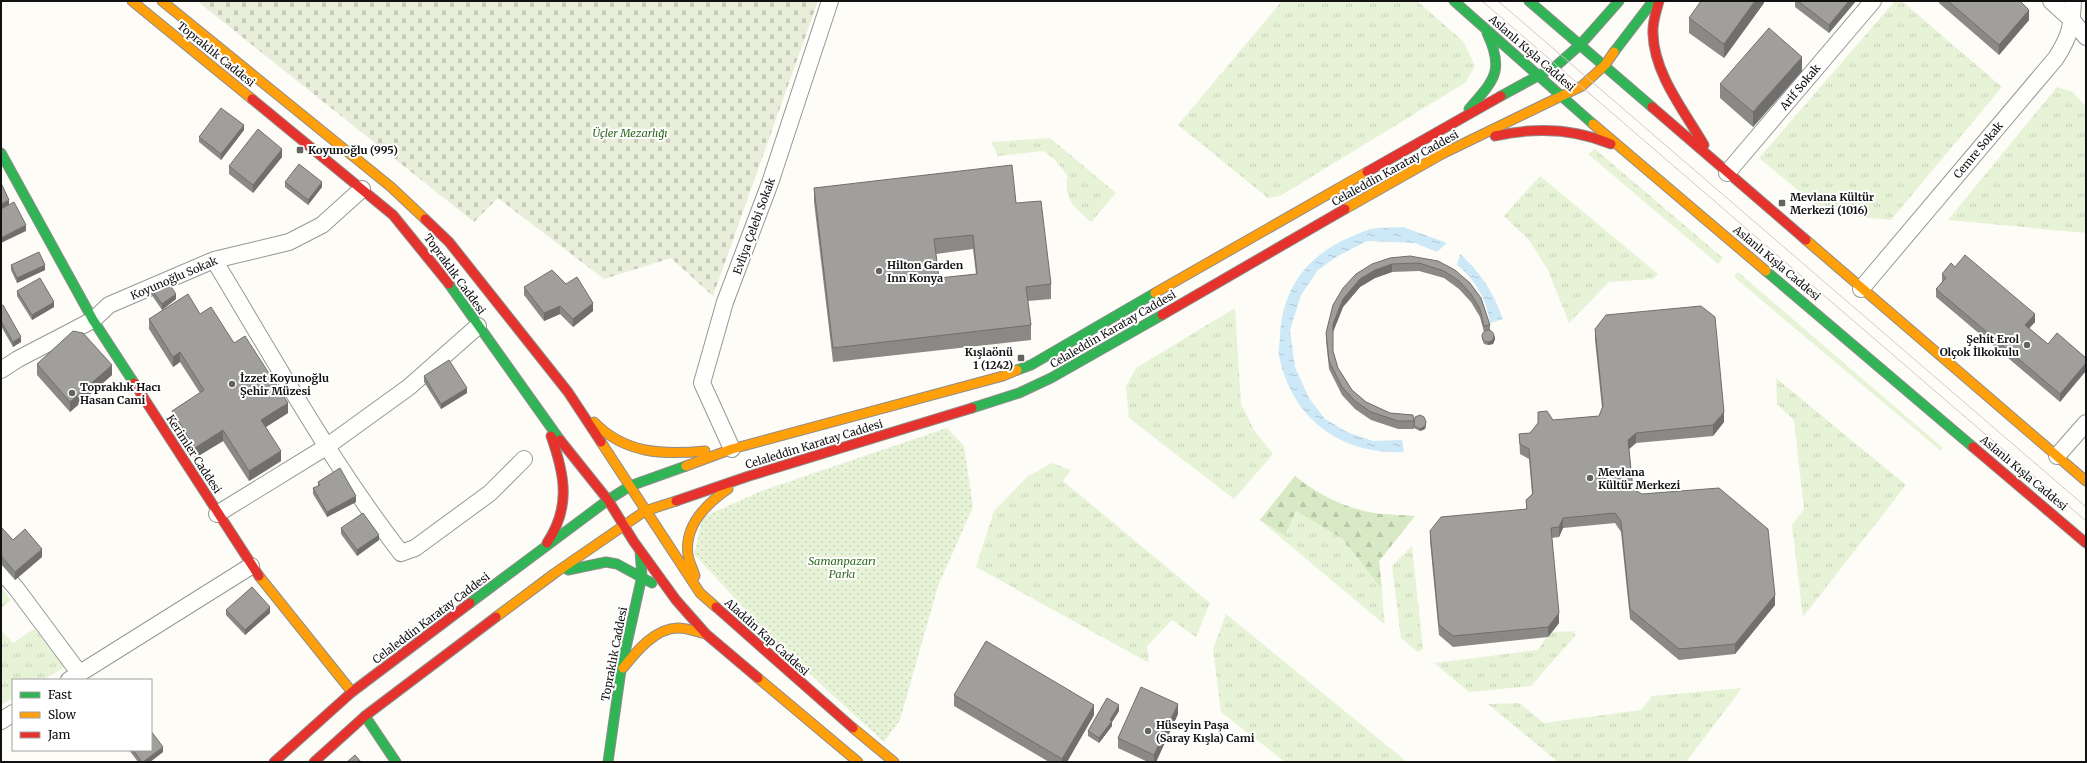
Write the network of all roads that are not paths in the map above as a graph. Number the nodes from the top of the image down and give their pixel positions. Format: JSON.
{"nodes":[{"id":1,"x":132,"y":1,"type":"edge"},
{"id":2,"x":162,"y":1,"type":"edge"},
{"id":3,"x":830,"y":1,"type":"edge"},
{"id":4,"x":1454,"y":1,"type":"edge"},
{"id":5,"x":1529,"y":1,"type":"edge"},
{"id":6,"x":1620,"y":1,"type":"edge"},
{"id":7,"x":1653,"y":1,"type":"edge"},
{"id":8,"x":1659,"y":1,"type":"edge"},
{"id":9,"x":1873,"y":1,"type":"edge"},
{"id":10,"x":2051,"y":1,"type":"edge"},
{"id":11,"x":2073,"y":1,"type":"edge"},
{"id":12,"x":2072,"y":20,"type":"junction"},
{"id":13,"x":1483,"y":26,"type":"junction"},
{"id":14,"x":2086,"y":37,"type":"edge"},
{"id":15,"x":1582,"y":44,"type":"junction"},
{"id":16,"x":1605,"y":66,"type":"junction"},
{"id":17,"x":1538,"y":76,"type":"junction"},
{"id":18,"x":1562,"y":95,"type":"junction"},
{"id":19,"x":1463,"y":116,"type":"junction"},
{"id":20,"x":1,"y":153,"type":"edge"},
{"id":21,"x":1629,"y":153,"type":"junction"},
{"id":22,"x":1442,"y":154,"type":"junction"},
{"id":23,"x":1711,"y":159,"type":"junction"},
{"id":24,"x":1727,"y":173,"type":"junction"},
{"id":25,"x":362,"y":189,"type":"junction"},
{"id":26,"x":214,"y":260,"type":"junction"},
{"id":27,"x":1862,"y":289,"type":"junction"},
{"id":28,"x":93,"y":320,"type":"junction"},
{"id":29,"x":478,"y":326,"type":"junction"},
{"id":30,"x":1,"y":370,"type":"edge"},
{"id":31,"x":568,"y":392,"type":"junction"},
{"id":32,"x":545,"y":421,"type":"junction"},
{"id":33,"x":2086,"y":423,"type":"edge"},
{"id":34,"x":326,"y":447,"type":"junction"},
{"id":35,"x":732,"y":449,"type":"junction"},
{"id":36,"x":2057,"y":456,"type":"junction"},
{"id":37,"x":524,"y":459,"type":"dead end"},
{"id":38,"x":749,"y":476,"type":"junction"},
{"id":39,"x":2086,"y":481,"type":"edge"},
{"id":40,"x":630,"y":486,"type":"junction"},
{"id":41,"x":608,"y":500,"type":"junction"},
{"id":42,"x":645,"y":511,"type":"junction"},
{"id":43,"x":217,"y":514,"type":"junction"},
{"id":44,"x":623,"y":525,"type":"junction"},
{"id":45,"x":2086,"y":543,"type":"edge"},
{"id":46,"x":640,"y":550,"type":"junction"},
{"id":47,"x":541,"y":551,"type":"junction"},
{"id":48,"x":251,"y":566,"type":"junction"},
{"id":49,"x":1,"y":571,"type":"edge"},
{"id":50,"x":555,"y":573,"type":"junction"},
{"id":51,"x":642,"y":576,"type":"junction"},
{"id":52,"x":700,"y":593,"type":"junction"},
{"id":53,"x":676,"y":600,"type":"junction"},
{"id":54,"x":706,"y":634,"type":"junction"},
{"id":55,"x":621,"y":670,"type":"junction"},
{"id":56,"x":74,"y":677,"type":"edge"},
{"id":57,"x":352,"y":692,"type":"junction"},
{"id":58,"x":12,"y":714,"type":"edge"},
{"id":59,"x":365,"y":716,"type":"junction"},
{"id":60,"x":1,"y":721,"type":"edge"},
{"id":61,"x":274,"y":762,"type":"edge"},
{"id":62,"x":314,"y":762,"type":"edge"},
{"id":63,"x":396,"y":762,"type":"edge"},
{"id":64,"x":608,"y":762,"type":"edge"},
{"id":65,"x":858,"y":762,"type":"edge"},
{"id":66,"x":894,"y":762,"type":"edge"}],
"edges":[{"from":1,"to":25,"type":"main road","name":"Topraklık Caddesi"},
{"from":2,"to":31,"type":"main road","name":"Topraklık Caddesi"},
{"from":3,"to":35,"type":"street","name":"Evliya Çelebi Sokak"},
{"from":4,"to":13,"type":"main road","name":"Aslanlı Kışla Caddesi"},
{"from":5,"to":15,"type":"main road"},
{"from":6,"to":15,"type":"main road","name":"Celaleddin Karatay Caddesi"},
{"from":7,"to":16,"type":"main road","name":"Celaleddin Karatay Caddesi"},
{"from":8,"to":23,"type":"main road"},
{"from":9,"to":24,"type":"street","name":"Arif Sokak"},
{"from":10,"to":12,"type":"street"},
{"from":11,"to":12,"type":"street","name":"Cemre Sokak"},
{"from":12,"to":14,"type":"street"},
{"from":12,"to":27,"type":"street","name":"Cemre Sokak"},
{"from":13,"to":17,"type":"main road","name":"Aslanlı Kışla Caddesi"},
{"from":13,"to":19,"type":"main road"},
{"from":15,"to":16,"type":"main road"},
{"from":15,"to":17,"type":"main road","name":"Celaleddin Karatay Caddesi"},
{"from":16,"to":18,"type":"main road","name":"Celaleddin Karatay Caddesi"},
{"from":16,"to":23,"type":"main road"},
{"from":17,"to":18,"type":"main road","name":"Aslanlı Kışla Caddesi"},
{"from":17,"to":19,"type":"main road","name":"Celaleddin Karatay Caddesi"},
{"from":18,"to":21,"type":"main road","name":"Aslanlı Kışla Caddesi"},
{"from":18,"to":22,"type":"main road","name":"Celaleddin Karatay Caddesi"},
{"from":19,"to":35,"type":"main road","name":"Celaleddin Karatay Caddesi"},
{"from":20,"to":28,"type":"main road","name":"Kerimler Caddesi"},
{"from":21,"to":22,"type":"main road"},
{"from":21,"to":45,"type":"main road","name":"Aslanlı Kışla Caddesi"},
{"from":22,"to":38,"type":"main road","name":"Celaleddin Karatay Caddesi"},
{"from":23,"to":24,"type":"main road"},
{"from":24,"to":27,"type":"main road"},
{"from":25,"to":26,"type":"street","name":"Koyunoğlu Sokak"},
{"from":25,"to":29,"type":"main road","name":"Topraklık Caddesi"},
{"from":26,"to":28,"type":"street","name":"Koyunoğlu Sokak"},
{"from":26,"to":34,"type":"street"},
{"from":27,"to":36,"type":"main road"},
{"from":28,"to":30,"type":"street","name":"Koyunoğlu Sokak"},
{"from":28,"to":43,"type":"main road","name":"Kerimler Caddesi"},
{"from":29,"to":32,"type":"main road","name":"Topraklık Caddesi"},
{"from":29,"to":34,"type":"street"},
{"from":31,"to":35,"type":"main road"},
{"from":31,"to":40,"type":"main road","name":"Topraklık Caddesi"},
{"from":32,"to":41,"type":"main road","name":"Topraklık Caddesi"},
{"from":32,"to":47,"type":"main road"},
{"from":33,"to":36,"type":"street"},
{"from":34,"to":37,"type":"street"},
{"from":34,"to":43,"type":"street"},
{"from":35,"to":40,"type":"main road","name":"Celaleddin Karatay Caddesi"},
{"from":36,"to":39,"type":"main road"},
{"from":38,"to":42,"type":"main road","name":"Celaleddin Karatay Caddesi"},
{"from":38,"to":52,"type":"main road"},
{"from":40,"to":41,"type":"main road","name":"Celaleddin Karatay Caddesi"},
{"from":40,"to":42,"type":"main road","name":"Topraklık Caddesi"},
{"from":41,"to":44,"type":"main road","name":"Topraklık Caddesi"},
{"from":41,"to":47,"type":"main road","name":"Celaleddin Karatay Caddesi"},
{"from":42,"to":44,"type":"main road","name":"Celaleddin Karatay Caddesi"},
{"from":42,"to":52,"type":"main road","name":"Aladdin Kap Caddesi"},
{"from":43,"to":48,"type":"main road","name":"Kerimler Caddesi"},
{"from":44,"to":46,"type":"main road"},
{"from":44,"to":50,"type":"main road"},
{"from":46,"to":51,"type":"main road","name":"Topraklık Caddesi"},
{"from":46,"to":53,"type":"main road"},
{"from":47,"to":57,"type":"main road","name":"Celaleddin Karatay Caddesi"},
{"from":48,"to":56,"type":"street"},
{"from":48,"to":57,"type":"main road","name":"Kerimler Caddesi"},
{"from":49,"to":56,"type":"street"},
{"from":50,"to":51,"type":"main road"},
{"from":50,"to":59,"type":"main road"},
{"from":51,"to":53,"type":"main road"},
{"from":51,"to":55,"type":"main road","name":"Topraklık Caddesi"},
{"from":52,"to":66,"type":"main road","name":"Aladdin Kap Caddesi"},
{"from":53,"to":54,"type":"main road"},
{"from":54,"to":55,"type":"main road"},
{"from":54,"to":65,"type":"main road"},
{"from":55,"to":64,"type":"main road","name":"Topraklık Caddesi"},
{"from":57,"to":61,"type":"main road","name":"Celaleddin Karatay Caddesi"},
{"from":58,"to":60,"type":"street"},
{"from":59,"to":62,"type":"main road"},
{"from":59,"to":63,"type":"main road"}]}
